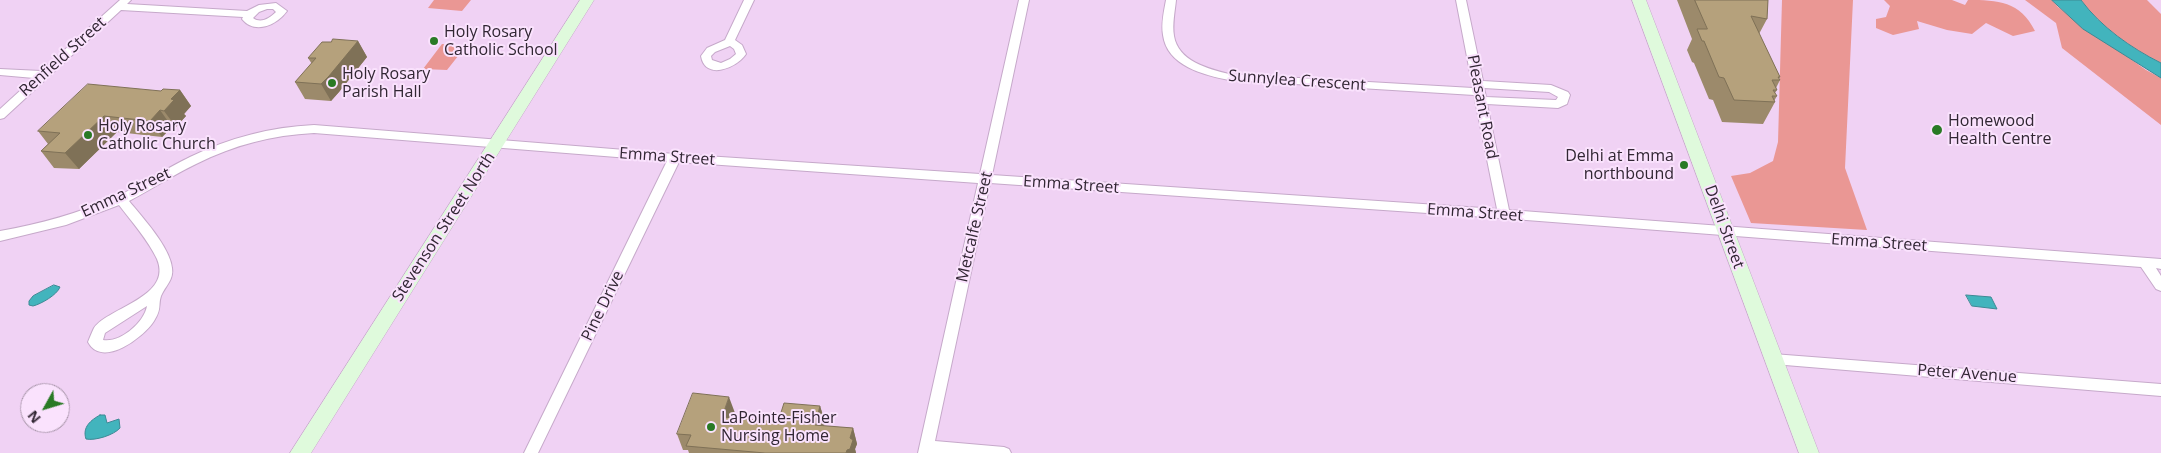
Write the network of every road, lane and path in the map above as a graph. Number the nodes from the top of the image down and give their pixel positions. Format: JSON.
{"nodes":[{"id":1,"x":587,"y":0,"type":"edge"},
{"id":2,"x":749,"y":0,"type":"edge"},
{"id":3,"x":1024,"y":0,"type":"edge"},
{"id":4,"x":1171,"y":0,"type":"edge"},
{"id":5,"x":1461,"y":0,"type":"edge"},
{"id":6,"x":1639,"y":0,"type":"edge"},
{"id":7,"x":123,"y":4,"type":"edge"},
{"id":8,"x":250,"y":14,"type":"dead end"},
{"id":9,"x":729,"y":42,"type":"dead end"},
{"id":10,"x":0,"y":72,"type":"edge"},
{"id":11,"x":42,"y":75,"type":"junction"},
{"id":12,"x":1479,"y":92,"type":"junction"},
{"id":13,"x":0,"y":115,"type":"edge"},
{"id":14,"x":497,"y":143,"type":"junction"},
{"id":15,"x":675,"y":158,"type":"junction"},
{"id":16,"x":985,"y":179,"type":"junction"},
{"id":17,"x":121,"y":199,"type":"junction"},
{"id":18,"x":1504,"y":215,"type":"junction"},
{"id":19,"x":1725,"y":233,"type":"junction"},
{"id":20,"x":0,"y":236,"type":"edge"},
{"id":21,"x":2145,"y":263,"type":"junction"},
{"id":22,"x":2161,"y":264,"type":"edge"},
{"id":23,"x":2161,"y":286,"type":"edge"},
{"id":24,"x":154,"y":295,"type":"junction"},
{"id":25,"x":1774,"y":359,"type":"junction"},
{"id":26,"x":2161,"y":390,"type":"edge"},
{"id":27,"x":925,"y":450,"type":"edge"},
{"id":28,"x":300,"y":453,"type":"edge"},
{"id":29,"x":531,"y":453,"type":"edge"},
{"id":30,"x":1004,"y":453,"type":"edge"},
{"id":31,"x":1809,"y":453,"type":"edge"}],
"edges":[{"from":1,"to":14,"type":"street","name":"Stevenson Street North"},
{"from":2,"to":9,"type":"street"},
{"from":3,"to":16,"type":"street","name":"Metcalfe Street"},
{"from":4,"to":12,"type":"street","name":"Sunnylea Crescent"},
{"from":5,"to":12,"type":"street","name":"Pleasant Road"},
{"from":6,"to":19,"type":"street","name":"Delhi Street"},
{"from":7,"to":8,"type":"street"},
{"from":7,"to":11,"type":"street","name":"Renfield Street"},
{"from":10,"to":11,"type":"street"},
{"from":11,"to":13,"type":"street","name":"Renfield Street"},
{"from":12,"to":12,"type":"street","name":"Sunnylea Crescent"},
{"from":12,"to":18,"type":"street","name":"Pleasant Road"},
{"from":14,"to":15,"type":"street","name":"Emma Street"},
{"from":14,"to":17,"type":"street","name":"Emma Street"},
{"from":14,"to":28,"type":"street","name":"Stevenson Street North"},
{"from":15,"to":16,"type":"street","name":"Emma Street"},
{"from":15,"to":29,"type":"street","name":"Pine Drive"},
{"from":16,"to":18,"type":"street","name":"Emma Street"},
{"from":16,"to":27,"type":"street","name":"Metcalfe Street"},
{"from":17,"to":20,"type":"street","name":"Emma Street"},
{"from":17,"to":24,"type":"street"},
{"from":18,"to":19,"type":"street","name":"Emma Street"},
{"from":19,"to":21,"type":"street","name":"Emma Street"},
{"from":19,"to":25,"type":"street","name":"Delhi Street"},
{"from":21,"to":22,"type":"street","name":"Emma Street"},
{"from":21,"to":23,"type":"street"},
{"from":24,"to":24,"type":"street"},
{"from":25,"to":26,"type":"street","name":"Peter Avenue"},
{"from":25,"to":31,"type":"street","name":"Delhi Street"},
{"from":27,"to":30,"type":"street"}]}
